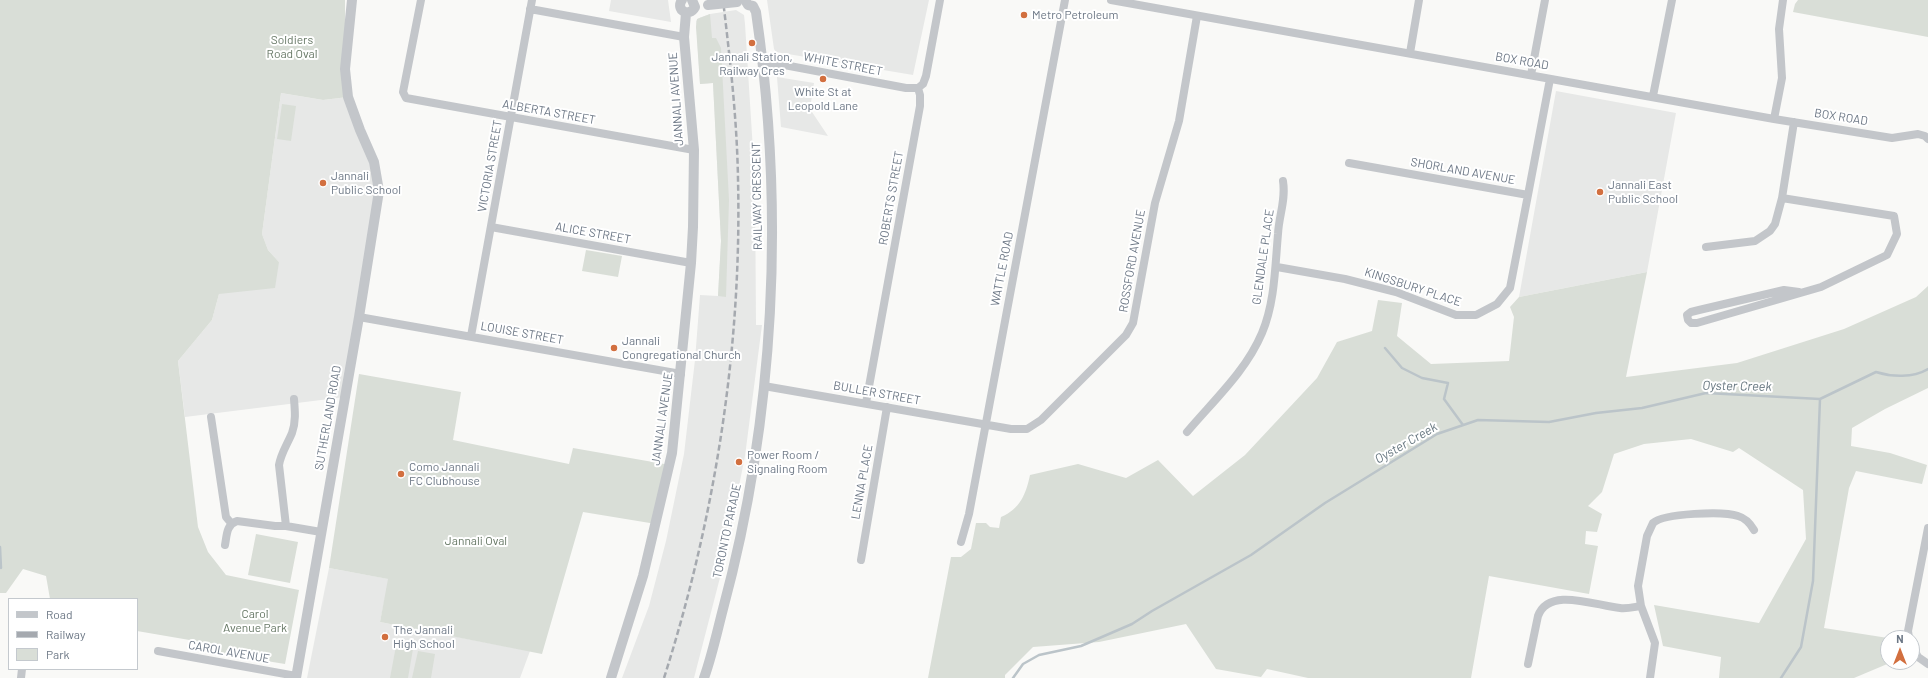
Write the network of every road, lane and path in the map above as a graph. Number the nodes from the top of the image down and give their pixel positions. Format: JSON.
{"nodes":[{"id":1,"x":352,"y":0,"type":"edge"},
{"id":2,"x":421,"y":0,"type":"edge"},
{"id":3,"x":532,"y":0,"type":"edge"},
{"id":4,"x":682,"y":0,"type":"edge"},
{"id":5,"x":940,"y":0,"type":"edge"},
{"id":6,"x":1065,"y":0,"type":"edge"},
{"id":7,"x":1111,"y":0,"type":"edge"},
{"id":8,"x":1419,"y":0,"type":"edge"},
{"id":9,"x":1545,"y":0,"type":"edge"},
{"id":10,"x":1672,"y":0,"type":"edge"},
{"id":11,"x":1783,"y":0,"type":"edge"},
{"id":12,"x":748,"y":2,"type":"edge"},
{"id":13,"x":693,"y":3,"type":"edge"},
{"id":14,"x":530,"y":9,"type":"junction"},
{"id":15,"x":686,"y":13,"type":"junction"},
{"id":16,"x":1197,"y":16,"type":"junction"},
{"id":17,"x":684,"y":37,"type":"junction"},
{"id":18,"x":1410,"y":53,"type":"junction"},
{"id":19,"x":764,"y":66,"type":"junction"},
{"id":20,"x":1531,"y":75,"type":"junction"},
{"id":21,"x":1550,"y":79,"type":"junction"},
{"id":22,"x":918,"y":88,"type":"junction"},
{"id":23,"x":1653,"y":96,"type":"junction"},
{"id":24,"x":510,"y":118,"type":"junction"},
{"id":25,"x":1774,"y":119,"type":"junction"},
{"id":26,"x":1794,"y":122,"type":"junction"},
{"id":27,"x":1928,"y":139,"type":"edge"},
{"id":28,"x":694,"y":150,"type":"junction"},
{"id":29,"x":1349,"y":163,"type":"dead end"},
{"id":30,"x":1283,"y":180,"type":"dead end"},
{"id":31,"x":1528,"y":195,"type":"junction"},
{"id":32,"x":1782,"y":198,"type":"junction"},
{"id":33,"x":491,"y":227,"type":"junction"},
{"id":34,"x":1706,"y":247,"type":"dead end"},
{"id":35,"x":692,"y":263,"type":"junction"},
{"id":36,"x":1277,"y":267,"type":"junction"},
{"id":37,"x":1799,"y":292,"type":"junction"},
{"id":38,"x":359,"y":317,"type":"junction"},
{"id":39,"x":471,"y":336,"type":"junction"},
{"id":40,"x":681,"y":374,"type":"junction"},
{"id":41,"x":764,"y":386,"type":"junction"},
{"id":42,"x":294,"y":399,"type":"dead end"},
{"id":43,"x":866,"y":403,"type":"junction"},
{"id":44,"x":887,"y":407,"type":"junction"},
{"id":45,"x":211,"y":417,"type":"dead end"},
{"id":46,"x":986,"y":425,"type":"junction"},
{"id":47,"x":1187,"y":432,"type":"dead end"},
{"id":48,"x":231,"y":523,"type":"junction"},
{"id":49,"x":286,"y":526,"type":"junction"},
{"id":50,"x":1928,"y":528,"type":"edge"},
{"id":51,"x":1754,"y":530,"type":"dead end"},
{"id":52,"x":321,"y":532,"type":"junction"},
{"id":53,"x":961,"y":542,"type":"dead end"},
{"id":54,"x":225,"y":546,"type":"dead end"},
{"id":55,"x":861,"y":560,"type":"dead end"},
{"id":56,"x":1641,"y":606,"type":"junction"},
{"id":57,"x":1908,"y":630,"type":"edge"},
{"id":58,"x":158,"y":651,"type":"dead end"},
{"id":59,"x":1528,"y":664,"type":"dead end"},
{"id":60,"x":296,"y":677,"type":"edge"},
{"id":61,"x":611,"y":678,"type":"edge"},
{"id":62,"x":704,"y":678,"type":"edge"},
{"id":63,"x":1650,"y":678,"type":"edge"}],
"edges":[{"from":1,"to":38,"type":"street","name":"SUTHERLAND ROAD"},
{"from":2,"to":24,"type":"street","name":"ALBERTA STREET"},
{"from":3,"to":14,"type":"street","name":"VICTORIA STREET"},
{"from":4,"to":15,"type":"street"},
{"from":5,"to":22,"type":"street"},
{"from":6,"to":46,"type":"street","name":"WATTLE ROAD"},
{"from":7,"to":16,"type":"street","name":"BOX ROAD"},
{"from":8,"to":18,"type":"street"},
{"from":9,"to":20,"type":"street"},
{"from":10,"to":23,"type":"street"},
{"from":11,"to":25,"type":"street"},
{"from":12,"to":13,"type":"street","name":"RAILWAY CRESCENT","bridge":true},
{"from":12,"to":19,"type":"street","name":"RAILWAY CRESCENT"},
{"from":13,"to":15,"type":"street"},
{"from":14,"to":17,"type":"street"},
{"from":14,"to":24,"type":"street","name":"VICTORIA STREET"},
{"from":15,"to":17,"type":"street","name":"JANNALI AVENUE"},
{"from":16,"to":18,"type":"street","name":"BOX ROAD"},
{"from":16,"to":46,"type":"street","name":"ROSSFORD AVENUE"},
{"from":17,"to":28,"type":"street","name":"JANNALI AVENUE"},
{"from":18,"to":20,"type":"street","name":"BOX ROAD"},
{"from":19,"to":22,"type":"street","name":"WHITE STREET"},
{"from":19,"to":41,"type":"street","name":"RAILWAY CRESCENT"},
{"from":20,"to":21,"type":"street","name":"BOX ROAD"},
{"from":21,"to":23,"type":"street","name":"BOX ROAD"},
{"from":21,"to":31,"type":"street","name":"SHORLAND AVENUE"},
{"from":22,"to":43,"type":"street","name":"ROBERTS STREET"},
{"from":23,"to":25,"type":"street","name":"BOX ROAD"},
{"from":24,"to":28,"type":"street","name":"ALBERTA STREET"},
{"from":24,"to":33,"type":"street","name":"VICTORIA STREET"},
{"from":25,"to":26,"type":"street","name":"BOX ROAD"},
{"from":26,"to":27,"type":"street","name":"BOX ROAD"},
{"from":26,"to":32,"type":"street"},
{"from":28,"to":35,"type":"street","name":"JANNALI AVENUE"},
{"from":29,"to":31,"type":"street","name":"SHORLAND AVENUE"},
{"from":30,"to":36,"type":"street","name":"GLENDALE PLACE"},
{"from":31,"to":36,"type":"street","name":"KINGSBURY PLACE"},
{"from":32,"to":34,"type":"street"},
{"from":32,"to":37,"type":"street"},
{"from":33,"to":35,"type":"street","name":"ALICE STREET"},
{"from":33,"to":39,"type":"street","name":"VICTORIA STREET"},
{"from":35,"to":40,"type":"street","name":"JANNALI AVENUE"},
{"from":36,"to":47,"type":"street","name":"GLENDALE PLACE"},
{"from":37,"to":37,"type":"street"},
{"from":38,"to":39,"type":"street","name":"LOUISE STREET"},
{"from":38,"to":52,"type":"street","name":"SUTHERLAND ROAD"},
{"from":39,"to":40,"type":"street","name":"LOUISE STREET"},
{"from":40,"to":61,"type":"street","name":"JANNALI AVENUE"},
{"from":41,"to":43,"type":"street","name":"BULLER STREET"},
{"from":41,"to":62,"type":"street","name":"TORONTO PARADE"},
{"from":42,"to":49,"type":"street"},
{"from":43,"to":44,"type":"street","name":"BULLER STREET"},
{"from":44,"to":46,"type":"street","name":"BULLER STREET"},
{"from":44,"to":55,"type":"street","name":"LENNA PLACE"},
{"from":45,"to":48,"type":"street"},
{"from":46,"to":53,"type":"street","name":"WATTLE ROAD"},
{"from":48,"to":49,"type":"street"},
{"from":48,"to":54,"type":"street"},
{"from":49,"to":52,"type":"street"},
{"from":50,"to":57,"type":"street"},
{"from":51,"to":56,"type":"street"},
{"from":52,"to":60,"type":"street","name":"SUTHERLAND ROAD"},
{"from":56,"to":59,"type":"street"},
{"from":56,"to":63,"type":"street"},
{"from":58,"to":60,"type":"street","name":"CAROL AVENUE"}]}
